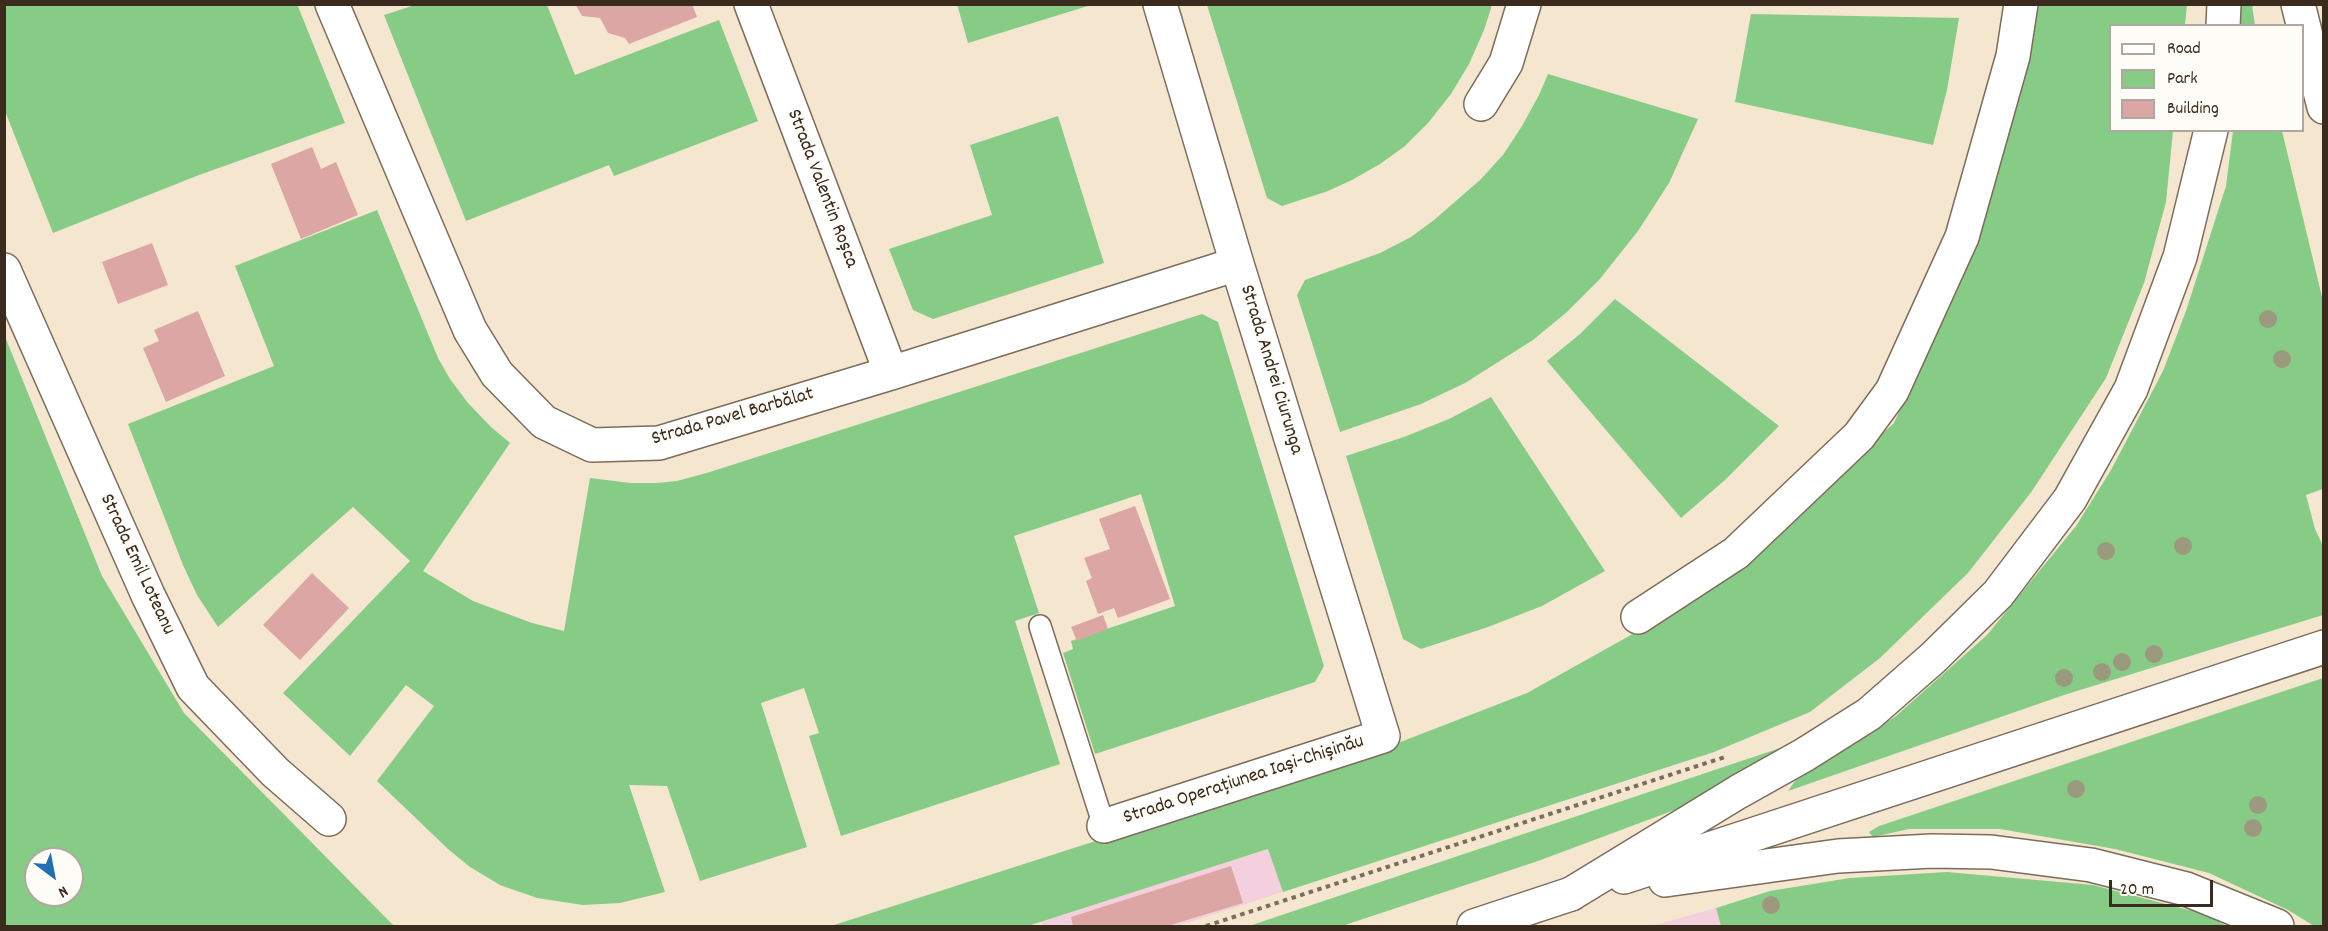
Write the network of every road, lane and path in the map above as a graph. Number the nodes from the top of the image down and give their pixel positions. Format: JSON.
{"nodes":[{"id":1,"x":332,"y":4,"type":"edge"},
{"id":2,"x":751,"y":4,"type":"edge"},
{"id":3,"x":1160,"y":4,"type":"edge"},
{"id":4,"x":1524,"y":4,"type":"edge"},
{"id":5,"x":2021,"y":4,"type":"edge"},
{"id":6,"x":2224,"y":4,"type":"edge"},
{"id":7,"x":2298,"y":4,"type":"edge"},
{"id":8,"x":2223,"y":24,"type":"edge"},
{"id":9,"x":2303,"y":24,"type":"edge"},
{"id":10,"x":2304,"y":28,"type":"edge"},
{"id":11,"x":1481,"y":104,"type":"dead end"},
{"id":12,"x":2324,"y":107,"type":"edge"},
{"id":13,"x":2211,"y":132,"type":"edge"},
{"id":14,"x":1237,"y":264,"type":"junction"},
{"id":15,"x":4,"y":270,"type":"edge"},
{"id":16,"x":891,"y":373,"type":"junction"},
{"id":17,"x":1638,"y":617,"type":"dead end"},
{"id":18,"x":1040,"y":626,"type":"dead end"},
{"id":19,"x":2324,"y":647,"type":"edge"},
{"id":20,"x":1383,"y":736,"type":"joint"},
{"id":21,"x":1736,"y":753,"type":"dead end"},
{"id":22,"x":329,"y":819,"type":"dead end"},
{"id":23,"x":1104,"y":826,"type":"joint"},
{"id":24,"x":1571,"y":894,"type":"junction"},
{"id":25,"x":1206,"y":927,"type":"edge"},
{"id":26,"x":1474,"y":927,"type":"edge"},
{"id":27,"x":2277,"y":927,"type":"edge"}],
"edges":[{"from":1,"to":16,"type":"main road","name":"Strada Pavel Barbălat"},
{"from":2,"to":16,"type":"main road","name":"Strada Valentin Roșca"},
{"from":3,"to":14,"type":"main road","name":"Strada Andrei Ciurunga"},
{"from":4,"to":11,"type":"main road"},
{"from":5,"to":17,"type":"main road"},
{"from":6,"to":8,"type":"main road"},
{"from":7,"to":9,"type":"main road"},
{"from":10,"to":12,"type":"main road"},
{"from":13,"to":24,"type":"main road"},
{"from":14,"to":16,"type":"main road","name":"Strada Pavel Barbălat"},
{"from":14,"to":20,"type":"main road","name":"Strada Andrei Ciurunga"},
{"from":15,"to":22,"type":"main road","name":"Strada Emil Loteanu"},
{"from":18,"to":23,"type":"lane"},
{"from":19,"to":24,"type":"main road"},
{"from":20,"to":23,"type":"main road","name":"Strada Operațiunea Iași-Chișinău"},
{"from":21,"to":25,"type":"path"},
{"from":24,"to":26,"type":"main road"},
{"from":24,"to":27,"type":"main road"}]}
